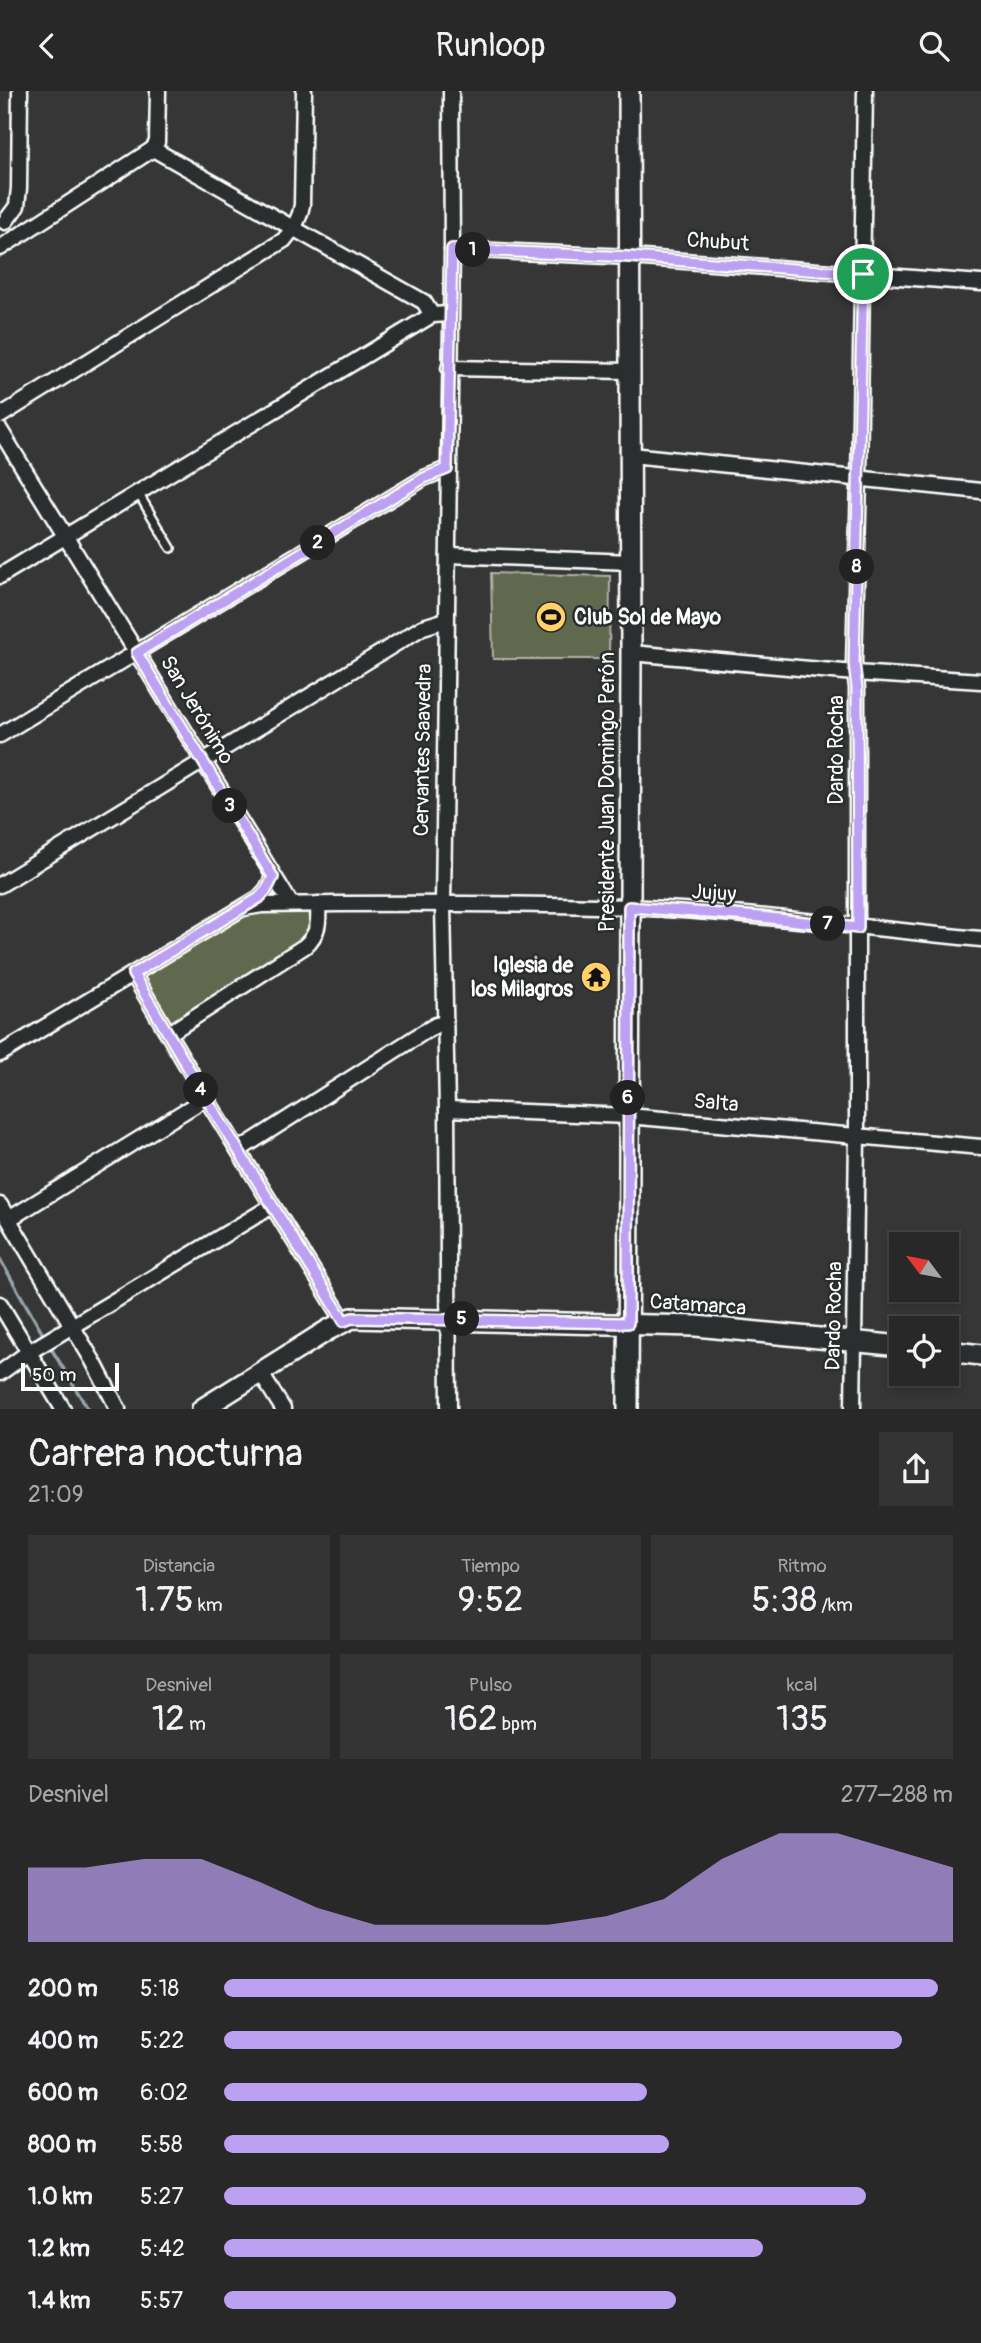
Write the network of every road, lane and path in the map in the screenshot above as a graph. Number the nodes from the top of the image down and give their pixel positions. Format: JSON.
{"nodes":[{"id":1,"x":20,"y":91,"type":"edge"},
{"id":2,"x":158,"y":91,"type":"edge"},
{"id":3,"x":303,"y":91,"type":"edge"},
{"id":4,"x":451,"y":91,"type":"edge"},
{"id":5,"x":629,"y":91,"type":"edge"},
{"id":6,"x":865,"y":91,"type":"edge"},
{"id":7,"x":153,"y":149,"type":"junction"},
{"id":8,"x":3,"y":218,"type":"edge"},
{"id":9,"x":293,"y":229,"type":"junction"},
{"id":10,"x":16,"y":239,"type":"junction"},
{"id":11,"x":0,"y":248,"type":"edge"},
{"id":12,"x":452,"y":249,"type":"junction"},
{"id":13,"x":630,"y":257,"type":"junction"},
{"id":14,"x":863,"y":274,"type":"junction"},
{"id":15,"x":981,"y":283,"type":"edge"},
{"id":16,"x":432,"y":314,"type":"junction"},
{"id":17,"x":450,"y":314,"type":"junction"},
{"id":18,"x":449,"y":368,"type":"junction"},
{"id":19,"x":629,"y":371,"type":"junction"},
{"id":20,"x":0,"y":416,"type":"edge"},
{"id":21,"x":0,"y":430,"type":"edge"},
{"id":22,"x":631,"y":455,"type":"junction"},
{"id":23,"x":447,"y":469,"type":"junction"},
{"id":24,"x":859,"y":480,"type":"junction"},
{"id":25,"x":981,"y":491,"type":"edge"},
{"id":26,"x":138,"y":492,"type":"junction"},
{"id":27,"x":65,"y":537,"type":"junction"},
{"id":28,"x":170,"y":548,"type":"dead end"},
{"id":29,"x":448,"y":555,"type":"junction"},
{"id":30,"x":631,"y":562,"type":"junction"},
{"id":31,"x":0,"y":576,"type":"edge"},
{"id":32,"x":446,"y":619,"type":"junction"},
{"id":33,"x":137,"y":653,"type":"junction"},
{"id":34,"x":631,"y":653,"type":"junction"},
{"id":35,"x":855,"y":673,"type":"junction"},
{"id":36,"x":981,"y":681,"type":"edge"},
{"id":37,"x":0,"y":735,"type":"edge"},
{"id":38,"x":203,"y":760,"type":"junction"},
{"id":39,"x":273,"y":877,"type":"junction"},
{"id":40,"x":0,"y":885,"type":"edge"},
{"id":41,"x":291,"y":904,"type":"junction"},
{"id":42,"x":318,"y":904,"type":"junction"},
{"id":43,"x":443,"y":904,"type":"junction"},
{"id":44,"x":629,"y":907,"type":"junction"},
{"id":45,"x":244,"y":908,"type":"junction"},
{"id":46,"x":858,"y":928,"type":"junction"},
{"id":47,"x":981,"y":939,"type":"edge"},
{"id":48,"x":133,"y":974,"type":"junction"},
{"id":49,"x":445,"y":1023,"type":"junction"},
{"id":50,"x":168,"y":1034,"type":"junction"},
{"id":51,"x":0,"y":1054,"type":"edge"},
{"id":52,"x":206,"y":1098,"type":"junction"},
{"id":53,"x":447,"y":1109,"type":"junction"},
{"id":54,"x":628,"y":1116,"type":"junction"},
{"id":55,"x":857,"y":1137,"type":"junction"},
{"id":56,"x":981,"y":1147,"type":"edge"},
{"id":57,"x":239,"y":1150,"type":"junction"},
{"id":58,"x":0,"y":1205,"type":"edge"},
{"id":59,"x":272,"y":1206,"type":"junction"},
{"id":60,"x":9,"y":1219,"type":"junction"},
{"id":61,"x":0,"y":1304,"type":"edge"},
{"id":62,"x":450,"y":1319,"type":"junction"},
{"id":63,"x":344,"y":1321,"type":"junction"},
{"id":64,"x":628,"y":1323,"type":"junction"},
{"id":65,"x":73,"y":1328,"type":"junction"},
{"id":66,"x":855,"y":1340,"type":"junction"},
{"id":67,"x":889,"y":1344,"type":"edge"},
{"id":68,"x":33,"y":1350,"type":"junction"},
{"id":69,"x":959,"y":1352,"type":"edge"},
{"id":70,"x":981,"y":1355,"type":"edge"},
{"id":71,"x":260,"y":1372,"type":"junction"},
{"id":72,"x":0,"y":1373,"type":"edge"},
{"id":73,"x":63,"y":1409,"type":"edge"},
{"id":74,"x":118,"y":1409,"type":"edge"},
{"id":75,"x":202,"y":1409,"type":"edge"},
{"id":76,"x":283,"y":1409,"type":"edge"},
{"id":77,"x":449,"y":1409,"type":"edge"},
{"id":78,"x":628,"y":1409,"type":"edge"},
{"id":79,"x":853,"y":1409,"type":"edge"}],
"edges":[{"from":1,"to":8,"type":"street"},
{"from":2,"to":7,"type":"street"},
{"from":3,"to":9,"type":"street"},
{"from":4,"to":12,"type":"street","name":"Cervantes Saavedra"},
{"from":5,"to":13,"type":"street","name":"Presidente Juan Domingo Perón"},
{"from":6,"to":14,"type":"street","name":"Dardo Rocha"},
{"from":7,"to":9,"type":"street"},
{"from":7,"to":10,"type":"street"},
{"from":8,"to":10,"type":"street"},
{"from":9,"to":16,"type":"street"},
{"from":9,"to":20,"type":"street"},
{"from":10,"to":11,"type":"street"},
{"from":12,"to":13,"type":"street","name":"Chubut"},
{"from":12,"to":17,"type":"street","name":"Cervantes Saavedra"},
{"from":13,"to":14,"type":"street","name":"Chubut"},
{"from":13,"to":19,"type":"street","name":"Presidente Juan Domingo Perón"},
{"from":14,"to":15,"type":"street","name":"Chubut"},
{"from":14,"to":24,"type":"street","name":"Dardo Rocha"},
{"from":16,"to":17,"type":"street"},
{"from":16,"to":26,"type":"street"},
{"from":17,"to":18,"type":"street","name":"Cervantes Saavedra"},
{"from":18,"to":19,"type":"street"},
{"from":18,"to":23,"type":"street","name":"Cervantes Saavedra"},
{"from":19,"to":22,"type":"street","name":"Presidente Juan Domingo Perón"},
{"from":21,"to":27,"type":"street","name":"San Jerónimo"},
{"from":22,"to":24,"type":"street"},
{"from":22,"to":30,"type":"street","name":"Presidente Juan Domingo Perón"},
{"from":23,"to":29,"type":"street","name":"Cervantes Saavedra"},
{"from":23,"to":33,"type":"street"},
{"from":24,"to":25,"type":"street"},
{"from":24,"to":35,"type":"street","name":"Dardo Rocha"},
{"from":26,"to":27,"type":"street"},
{"from":26,"to":28,"type":"lane"},
{"from":27,"to":31,"type":"street"},
{"from":27,"to":33,"type":"street","name":"San Jerónimo"},
{"from":29,"to":30,"type":"street"},
{"from":29,"to":32,"type":"street","name":"Cervantes Saavedra"},
{"from":30,"to":34,"type":"street","name":"Presidente Juan Domingo Perón"},
{"from":32,"to":38,"type":"street"},
{"from":32,"to":43,"type":"street","name":"Cervantes Saavedra"},
{"from":33,"to":37,"type":"street"},
{"from":33,"to":38,"type":"street","name":"San Jerónimo"},
{"from":34,"to":35,"type":"street"},
{"from":34,"to":44,"type":"street","name":"Presidente Juan Domingo Perón"},
{"from":35,"to":36,"type":"street"},
{"from":35,"to":46,"type":"street","name":"Dardo Rocha"},
{"from":38,"to":39,"type":"street","name":"San Jerónimo"},
{"from":38,"to":40,"type":"street"},
{"from":39,"to":41,"type":"street","name":"San Jerónimo"},
{"from":39,"to":45,"type":"street"},
{"from":41,"to":42,"type":"street","name":"Jujuy"},
{"from":41,"to":45,"type":"street","name":"Jujuy"},
{"from":42,"to":43,"type":"street","name":"Jujuy"},
{"from":42,"to":50,"type":"street"},
{"from":43,"to":44,"type":"street","name":"Jujuy"},
{"from":43,"to":49,"type":"street","name":"Cervantes Saavedra"},
{"from":44,"to":46,"type":"street","name":"Jujuy"},
{"from":44,"to":54,"type":"street","name":"Presidente Juan Domingo Perón"},
{"from":45,"to":48,"type":"street"},
{"from":46,"to":47,"type":"street","name":"Jujuy"},
{"from":46,"to":55,"type":"street","name":"Dardo Rocha"},
{"from":48,"to":50,"type":"street"},
{"from":48,"to":51,"type":"street"},
{"from":49,"to":53,"type":"street","name":"Cervantes Saavedra"},
{"from":49,"to":57,"type":"street"},
{"from":50,"to":52,"type":"street"},
{"from":52,"to":57,"type":"street"},
{"from":52,"to":60,"type":"street"},
{"from":53,"to":54,"type":"street","name":"Salta"},
{"from":53,"to":62,"type":"street","name":"Cervantes Saavedra"},
{"from":54,"to":55,"type":"street","name":"Salta"},
{"from":54,"to":64,"type":"street","name":"Presidente Juan Domingo Perón"},
{"from":55,"to":56,"type":"street","name":"Salta"},
{"from":55,"to":66,"type":"street","name":"Dardo Rocha"},
{"from":57,"to":59,"type":"street"},
{"from":58,"to":60,"type":"street"},
{"from":59,"to":63,"type":"street"},
{"from":59,"to":65,"type":"street"},
{"from":60,"to":65,"type":"street"},
{"from":61,"to":68,"type":"street"},
{"from":62,"to":63,"type":"street","name":"Catamarca"},
{"from":62,"to":64,"type":"street","name":"Catamarca"},
{"from":62,"to":77,"type":"street","name":"Cervantes Saavedra"},
{"from":63,"to":71,"type":"street"},
{"from":64,"to":66,"type":"street","name":"Catamarca"},
{"from":64,"to":78,"type":"street","name":"Presidente Juan Domingo Perón"},
{"from":65,"to":68,"type":"street"},
{"from":65,"to":74,"type":"street"},
{"from":66,"to":67,"type":"street","name":"Catamarca"},
{"from":66,"to":79,"type":"street","name":"Dardo Rocha"},
{"from":68,"to":72,"type":"street"},
{"from":68,"to":73,"type":"street"},
{"from":69,"to":70,"type":"street"},
{"from":71,"to":75,"type":"street"},
{"from":71,"to":76,"type":"street"}]}
